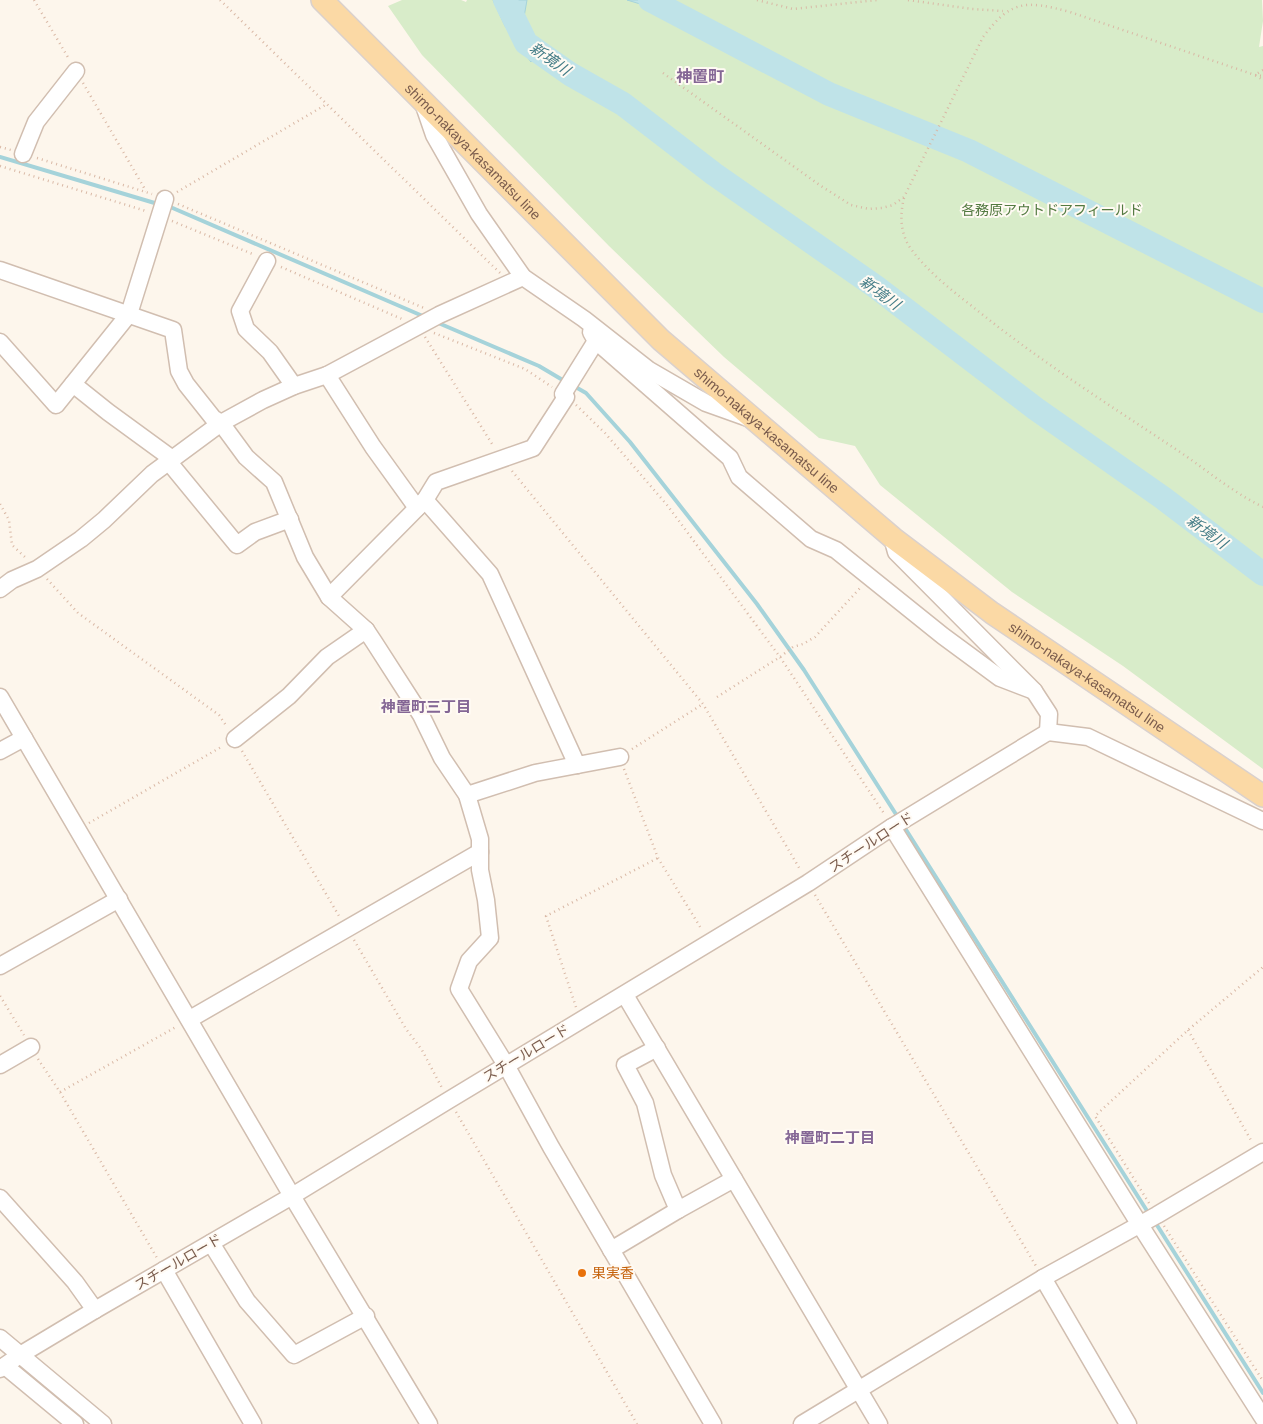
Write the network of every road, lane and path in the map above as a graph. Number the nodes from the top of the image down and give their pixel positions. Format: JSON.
{"nodes":[{"id":1,"x":34,"y":0,"type":"edge"},
{"id":2,"x":220,"y":0,"type":"edge"},
{"id":3,"x":322,"y":0,"type":"edge"},
{"id":4,"x":757,"y":0,"type":"edge"},
{"id":5,"x":877,"y":0,"type":"edge"},
{"id":6,"x":908,"y":0,"type":"edge"},
{"id":7,"x":1004,"y":11,"type":"junction"},
{"id":8,"x":1263,"y":70,"type":"edge"},
{"id":9,"x":76,"y":71,"type":"junction"},
{"id":10,"x":664,"y":73,"type":"dead end"},
{"id":11,"x":1255,"y":75,"type":"junction"},
{"id":12,"x":1263,"y":76,"type":"edge"},
{"id":13,"x":1263,"y":80,"type":"edge"},
{"id":14,"x":423,"y":101,"type":"junction"},
{"id":15,"x":327,"y":104,"type":"junction"},
{"id":16,"x":0,"y":147,"type":"edge"},
{"id":17,"x":23,"y":154,"type":"junction"},
{"id":18,"x":0,"y":166,"type":"edge"},
{"id":19,"x":147,"y":192,"type":"junction"},
{"id":20,"x":904,"y":197,"type":"junction"},
{"id":21,"x":163,"y":206,"type":"junction"},
{"id":22,"x":267,"y":261,"type":"junction"},
{"id":23,"x":0,"y":270,"type":"edge"},
{"id":24,"x":516,"y":280,"type":"junction"},
{"id":25,"x":129,"y":314,"type":"junction"},
{"id":26,"x":584,"y":318,"type":"junction"},
{"id":27,"x":430,"y":320,"type":"junction"},
{"id":28,"x":596,"y":341,"type":"junction"},
{"id":29,"x":0,"y":342,"type":"edge"},
{"id":30,"x":328,"y":375,"type":"junction"},
{"id":31,"x":73,"y":384,"type":"junction"},
{"id":32,"x":294,"y":386,"type":"junction"},
{"id":33,"x":567,"y":390,"type":"junction"},
{"id":34,"x":754,"y":421,"type":"junction"},
{"id":35,"x":221,"y":423,"type":"junction"},
{"id":36,"x":501,"y":458,"type":"junction"},
{"id":37,"x":170,"y":460,"type":"junction"},
{"id":38,"x":0,"y":504,"type":"edge"},
{"id":39,"x":421,"y":504,"type":"junction"},
{"id":40,"x":1263,"y":507,"type":"edge"},
{"id":41,"x":290,"y":520,"type":"junction"},
{"id":42,"x":893,"y":538,"type":"junction"},
{"id":43,"x":37,"y":569,"type":"junction"},
{"id":44,"x":870,"y":577,"type":"junction"},
{"id":45,"x":0,"y":589,"type":"edge"},
{"id":46,"x":329,"y":597,"type":"junction"},
{"id":47,"x":366,"y":630,"type":"junction"},
{"id":48,"x":780,"y":657,"type":"junction"},
{"id":49,"x":1034,"y":691,"type":"junction"},
{"id":50,"x":0,"y":697,"type":"edge"},
{"id":51,"x":717,"y":697,"type":"dead end"},
{"id":52,"x":703,"y":704,"type":"junction"},
{"id":53,"x":1048,"y":732,"type":"junction"},
{"id":54,"x":24,"y":738,"type":"junction"},
{"id":55,"x":235,"y":739,"type":"junction"},
{"id":56,"x":0,"y":751,"type":"edge"},
{"id":57,"x":620,"y":757,"type":"junction"},
{"id":58,"x":577,"y":765,"type":"junction"},
{"id":59,"x":467,"y":795,"type":"junction"},
{"id":60,"x":1263,"y":796,"type":"edge"},
{"id":61,"x":1263,"y":821,"type":"edge"},
{"id":62,"x":899,"y":823,"type":"junction"},
{"id":63,"x":78,"y":830,"type":"junction"},
{"id":64,"x":480,"y":852,"type":"junction"},
{"id":65,"x":658,"y":858,"type":"junction"},
{"id":66,"x":808,"y":883,"type":"junction"},
{"id":67,"x":119,"y":899,"type":"junction"},
{"id":68,"x":710,"y":942,"type":"junction"},
{"id":69,"x":0,"y":966,"type":"edge"},
{"id":70,"x":1263,"y":967,"type":"edge"},
{"id":71,"x":625,"y":994,"type":"junction"},
{"id":72,"x":0,"y":996,"type":"edge"},
{"id":73,"x":190,"y":1019,"type":"junction"},
{"id":74,"x":580,"y":1020,"type":"junction"},
{"id":75,"x":1188,"y":1030,"type":"junction"},
{"id":76,"x":31,"y":1047,"type":"junction"},
{"id":77,"x":657,"y":1048,"type":"junction"},
{"id":78,"x":0,"y":1065,"type":"edge"},
{"id":79,"x":506,"y":1065,"type":"junction"},
{"id":80,"x":60,"y":1092,"type":"junction"},
{"id":81,"x":448,"y":1100,"type":"junction"},
{"id":82,"x":1261,"y":1154,"type":"edge"},
{"id":83,"x":734,"y":1179,"type":"junction"},
{"id":84,"x":292,"y":1196,"type":"junction"},
{"id":85,"x":0,"y":1198,"type":"edge"},
{"id":86,"x":678,"y":1210,"type":"junction"},
{"id":87,"x":1157,"y":1215,"type":"junction"},
{"id":88,"x":1140,"y":1225,"type":"junction"},
{"id":89,"x":211,"y":1243,"type":"junction"},
{"id":90,"x":611,"y":1250,"type":"junction"},
{"id":91,"x":164,"y":1270,"type":"junction"},
{"id":92,"x":1043,"y":1278,"type":"junction"},
{"id":93,"x":95,"y":1310,"type":"junction"},
{"id":94,"x":366,"y":1316,"type":"junction"},
{"id":95,"x":0,"y":1338,"type":"edge"},
{"id":96,"x":20,"y":1355,"type":"junction"},
{"id":97,"x":2,"y":1368,"type":"edge"},
{"id":98,"x":1263,"y":1381,"type":"edge"},
{"id":99,"x":860,"y":1389,"type":"junction"},
{"id":100,"x":1263,"y":1418,"type":"edge"},
{"id":101,"x":75,"y":1424,"type":"edge"},
{"id":102,"x":103,"y":1424,"type":"edge"},
{"id":103,"x":253,"y":1424,"type":"edge"},
{"id":104,"x":429,"y":1424,"type":"edge"},
{"id":105,"x":637,"y":1424,"type":"edge"},
{"id":106,"x":713,"y":1424,"type":"edge"},
{"id":107,"x":802,"y":1424,"type":"edge"},
{"id":108,"x":879,"y":1424,"type":"edge"},
{"id":109,"x":1128,"y":1424,"type":"edge"}],
"edges":[{"from":1,"to":9,"type":"path"},
{"from":2,"to":15,"type":"path"},
{"from":3,"to":14,"type":"main road","name":"shimo-nakaya-kasamatsu line"},
{"from":4,"to":5,"type":"path"},
{"from":6,"to":7,"type":"path"},
{"from":7,"to":11,"type":"path"},
{"from":7,"to":20,"type":"path"},
{"from":8,"to":11,"type":"path"},
{"from":9,"to":17,"type":"street"},
{"from":9,"to":19,"type":"path"},
{"from":10,"to":20,"type":"path"},
{"from":11,"to":12,"type":"path"},
{"from":11,"to":13,"type":"path"},
{"from":14,"to":24,"type":"street"},
{"from":14,"to":34,"type":"main road","name":"shimo-nakaya-kasamatsu line"},
{"from":15,"to":21,"type":"path"},
{"from":15,"to":24,"type":"path"},
{"from":16,"to":17,"type":"path"},
{"from":17,"to":19,"type":"path"},
{"from":18,"to":21,"type":"path"},
{"from":19,"to":21,"type":"path"},
{"from":20,"to":40,"type":"path"},
{"from":21,"to":22,"type":"path"},
{"from":21,"to":25,"type":"street"},
{"from":21,"to":27,"type":"path"},
{"from":22,"to":27,"type":"path"},
{"from":22,"to":32,"type":"street"},
{"from":23,"to":25,"type":"street"},
{"from":24,"to":26,"type":"street"},
{"from":24,"to":27,"type":"street"},
{"from":25,"to":31,"type":"street"},
{"from":25,"to":35,"type":"street"},
{"from":26,"to":28,"type":"street"},
{"from":26,"to":34,"type":"street"},
{"from":27,"to":30,"type":"street"},
{"from":27,"to":33,"type":"path"},
{"from":27,"to":36,"type":"path"},
{"from":28,"to":33,"type":"street"},
{"from":28,"to":44,"type":"street"},
{"from":29,"to":31,"type":"street"},
{"from":30,"to":32,"type":"street"},
{"from":30,"to":39,"type":"street"},
{"from":31,"to":37,"type":"street"},
{"from":32,"to":35,"type":"street"},
{"from":33,"to":36,"type":"street"},
{"from":33,"to":48,"type":"path"},
{"from":34,"to":42,"type":"main road","name":"shimo-nakaya-kasamatsu line"},
{"from":35,"to":37,"type":"street"},
{"from":35,"to":41,"type":"street"},
{"from":36,"to":39,"type":"street"},
{"from":36,"to":52,"type":"path"},
{"from":37,"to":41,"type":"street"},
{"from":37,"to":43,"type":"street"},
{"from":38,"to":43,"type":"path"},
{"from":39,"to":46,"type":"street"},
{"from":39,"to":58,"type":"street"},
{"from":41,"to":46,"type":"street"},
{"from":42,"to":49,"type":"street"},
{"from":42,"to":60,"type":"main road","name":"shimo-nakaya-kasamatsu line"},
{"from":43,"to":45,"type":"street"},
{"from":43,"to":55,"type":"path"},
{"from":44,"to":48,"type":"path"},
{"from":44,"to":49,"type":"street"},
{"from":46,"to":47,"type":"street"},
{"from":47,"to":55,"type":"street"},
{"from":47,"to":59,"type":"street"},
{"from":48,"to":51,"type":"path"},
{"from":48,"to":62,"type":"path"},
{"from":49,"to":53,"type":"street"},
{"from":50,"to":54,"type":"street"},
{"from":52,"to":57,"type":"path"},
{"from":52,"to":66,"type":"path"},
{"from":53,"to":61,"type":"street"},
{"from":53,"to":62,"type":"street","name":"スチールロード"},
{"from":54,"to":56,"type":"street"},
{"from":54,"to":63,"type":"street"},
{"from":55,"to":63,"type":"path"},
{"from":57,"to":58,"type":"street"},
{"from":57,"to":65,"type":"path"},
{"from":58,"to":59,"type":"street"},
{"from":59,"to":64,"type":"street"},
{"from":62,"to":66,"type":"street","name":"スチールロード"},
{"from":62,"to":88,"type":"street"},
{"from":63,"to":67,"type":"street"},
{"from":64,"to":73,"type":"street"},
{"from":64,"to":79,"type":"street"},
{"from":65,"to":68,"type":"path"},
{"from":65,"to":74,"type":"path"},
{"from":66,"to":68,"type":"street","name":"スチールロード"},
{"from":66,"to":92,"type":"path"},
{"from":67,"to":69,"type":"street"},
{"from":67,"to":73,"type":"street"},
{"from":68,"to":71,"type":"street","name":"スチールロード"},
{"from":70,"to":75,"type":"path"},
{"from":71,"to":74,"type":"street","name":"スチールロード"},
{"from":71,"to":77,"type":"street"},
{"from":72,"to":76,"type":"path"},
{"from":73,"to":80,"type":"path"},
{"from":73,"to":84,"type":"street"},
{"from":74,"to":79,"type":"street","name":"スチールロード"},
{"from":75,"to":82,"type":"path"},
{"from":75,"to":87,"type":"path"},
{"from":76,"to":78,"type":"street"},
{"from":76,"to":80,"type":"path"},
{"from":77,"to":83,"type":"street"},
{"from":77,"to":86,"type":"street"},
{"from":79,"to":81,"type":"street","name":"スチールロード"},
{"from":79,"to":90,"type":"street"},
{"from":80,"to":91,"type":"path"},
{"from":81,"to":84,"type":"street","name":"スチールロード"},
{"from":81,"to":105,"type":"path"},
{"from":82,"to":87,"type":"street"},
{"from":83,"to":86,"type":"street"},
{"from":83,"to":99,"type":"street"},
{"from":84,"to":89,"type":"street","name":"スチールロード"},
{"from":84,"to":94,"type":"street"},
{"from":85,"to":93,"type":"street"},
{"from":86,"to":90,"type":"street"},
{"from":87,"to":88,"type":"street"},
{"from":87,"to":98,"type":"path"},
{"from":88,"to":92,"type":"street"},
{"from":88,"to":100,"type":"street"},
{"from":89,"to":91,"type":"street","name":"スチールロード"},
{"from":89,"to":94,"type":"street"},
{"from":90,"to":106,"type":"street"},
{"from":91,"to":93,"type":"street","name":"スチールロード"},
{"from":91,"to":103,"type":"street"},
{"from":92,"to":99,"type":"street"},
{"from":92,"to":109,"type":"street"},
{"from":93,"to":96,"type":"street","name":"スチールロード"},
{"from":94,"to":104,"type":"street"},
{"from":95,"to":96,"type":"street"},
{"from":96,"to":97,"type":"street","name":"スチールロード"},
{"from":96,"to":102,"type":"street"},
{"from":97,"to":101,"type":"street"},
{"from":99,"to":107,"type":"street"},
{"from":99,"to":108,"type":"street"}]}
